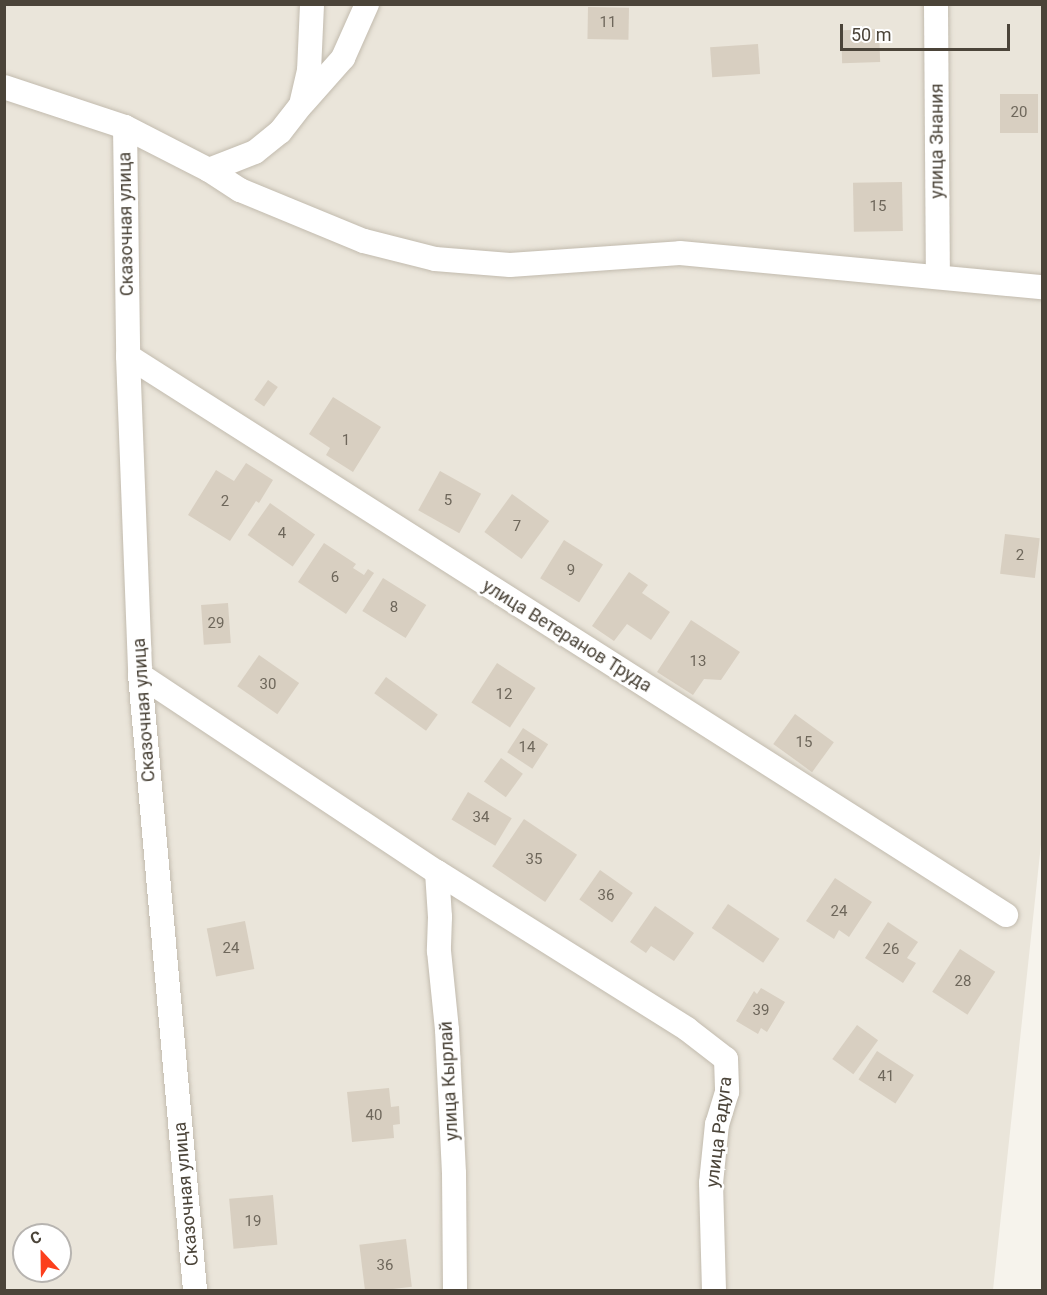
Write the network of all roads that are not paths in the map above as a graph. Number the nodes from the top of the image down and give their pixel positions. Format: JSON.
{"nodes":[{"id":1,"x":312,"y":4,"type":"edge"},
{"id":2,"x":367,"y":4,"type":"edge"},
{"id":3,"x":936,"y":4,"type":"edge"},
{"id":4,"x":4,"y":87,"type":"edge"},
{"id":5,"x":301,"y":105,"type":"junction"},
{"id":6,"x":125,"y":128,"type":"junction"},
{"id":7,"x":209,"y":170,"type":"junction"},
{"id":8,"x":938,"y":277,"type":"junction"},
{"id":9,"x":1042,"y":287,"type":"edge"},
{"id":10,"x":128,"y":357,"type":"junction"},
{"id":11,"x":140,"y":675,"type":"junction"},
{"id":12,"x":437,"y":872,"type":"junction"},
{"id":13,"x":1006,"y":915,"type":"dead end"},
{"id":14,"x":195,"y":1290,"type":"edge"},
{"id":15,"x":456,"y":1290,"type":"edge"},
{"id":16,"x":714,"y":1290,"type":"edge"}],
"edges":[{"from":1,"to":5,"type":"street"},
{"from":2,"to":5,"type":"street"},
{"from":3,"to":8,"type":"street","name":"улица Знания"},
{"from":4,"to":6,"type":"street"},
{"from":5,"to":7,"type":"street"},
{"from":6,"to":7,"type":"street"},
{"from":6,"to":10,"type":"street","name":"Сказочная улица"},
{"from":7,"to":8,"type":"street"},
{"from":8,"to":9,"type":"street"},
{"from":10,"to":11,"type":"street","name":"Сказочная улица"},
{"from":10,"to":13,"type":"street","name":"улица Ветеранов Труда"},
{"from":11,"to":12,"type":"street"},
{"from":11,"to":14,"type":"street","name":"Сказочная улица"},
{"from":12,"to":15,"type":"street","name":"улица Кырлай"},
{"from":12,"to":16,"type":"street","name":"улица Радуга"}]}
